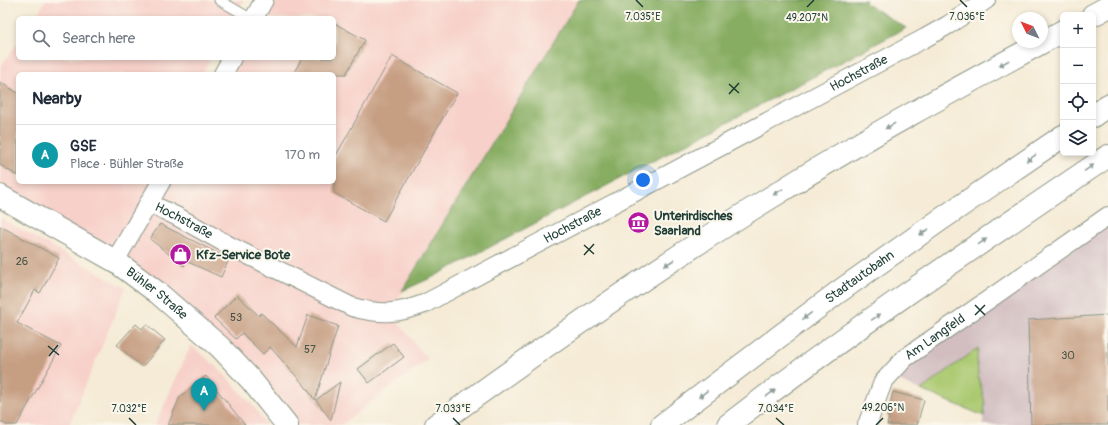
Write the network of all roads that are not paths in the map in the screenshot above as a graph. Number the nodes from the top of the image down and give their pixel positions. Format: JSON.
{"nodes":[{"id":1,"x":219,"y":0,"type":"edge"},
{"id":2,"x":264,"y":0,"type":"edge"},
{"id":3,"x":986,"y":0,"type":"edge"},
{"id":4,"x":1108,"y":7,"type":"edge"},
{"id":5,"x":1096,"y":13,"type":"edge"},
{"id":6,"x":247,"y":16,"type":"edge"},
{"id":7,"x":255,"y":16,"type":"edge"},
{"id":8,"x":1060,"y":33,"type":"edge"},
{"id":9,"x":231,"y":60,"type":"edge"},
{"id":10,"x":224,"y":72,"type":"edge"},
{"id":11,"x":1108,"y":105,"type":"edge"},
{"id":12,"x":1096,"y":114,"type":"edge"},
{"id":13,"x":1060,"y":138,"type":"edge"},
{"id":14,"x":1108,"y":156,"type":"edge"},
{"id":15,"x":161,"y":184,"type":"edge"},
{"id":16,"x":0,"y":196,"type":"edge"},
{"id":17,"x":149,"y":203,"type":"junction"},
{"id":18,"x":1108,"y":216,"type":"edge"},
{"id":19,"x":115,"y":261,"type":"junction"},
{"id":20,"x":287,"y":425,"type":"edge"},
{"id":21,"x":436,"y":425,"type":"edge"},
{"id":22,"x":662,"y":425,"type":"edge"},
{"id":23,"x":728,"y":425,"type":"edge"},
{"id":24,"x":867,"y":425,"type":"edge"}],
"edges":[{"from":1,"to":6,"type":"lane"},
{"from":2,"to":7,"type":"street"},
{"from":3,"to":17,"type":"street","name":"Hochstraße"},
{"from":4,"to":5,"type":"main road"},
{"from":8,"to":21,"type":"main road","one_way":true},
{"from":9,"to":10,"type":"street"},
{"from":11,"to":12,"type":"main road"},
{"from":13,"to":22,"type":"main road","name":"Stadtautobahn","one_way":true},
{"from":23,"to":14,"type":"main road","one_way":true},
{"from":15,"to":17,"type":"street"},
{"from":16,"to":19,"type":"main road","name":"Bühler Straße"},
{"from":17,"to":19,"type":"street"},
{"from":18,"to":24,"type":"street","name":"Am Langfeld"},
{"from":19,"to":20,"type":"main road","name":"Bühler Straße"}]}
